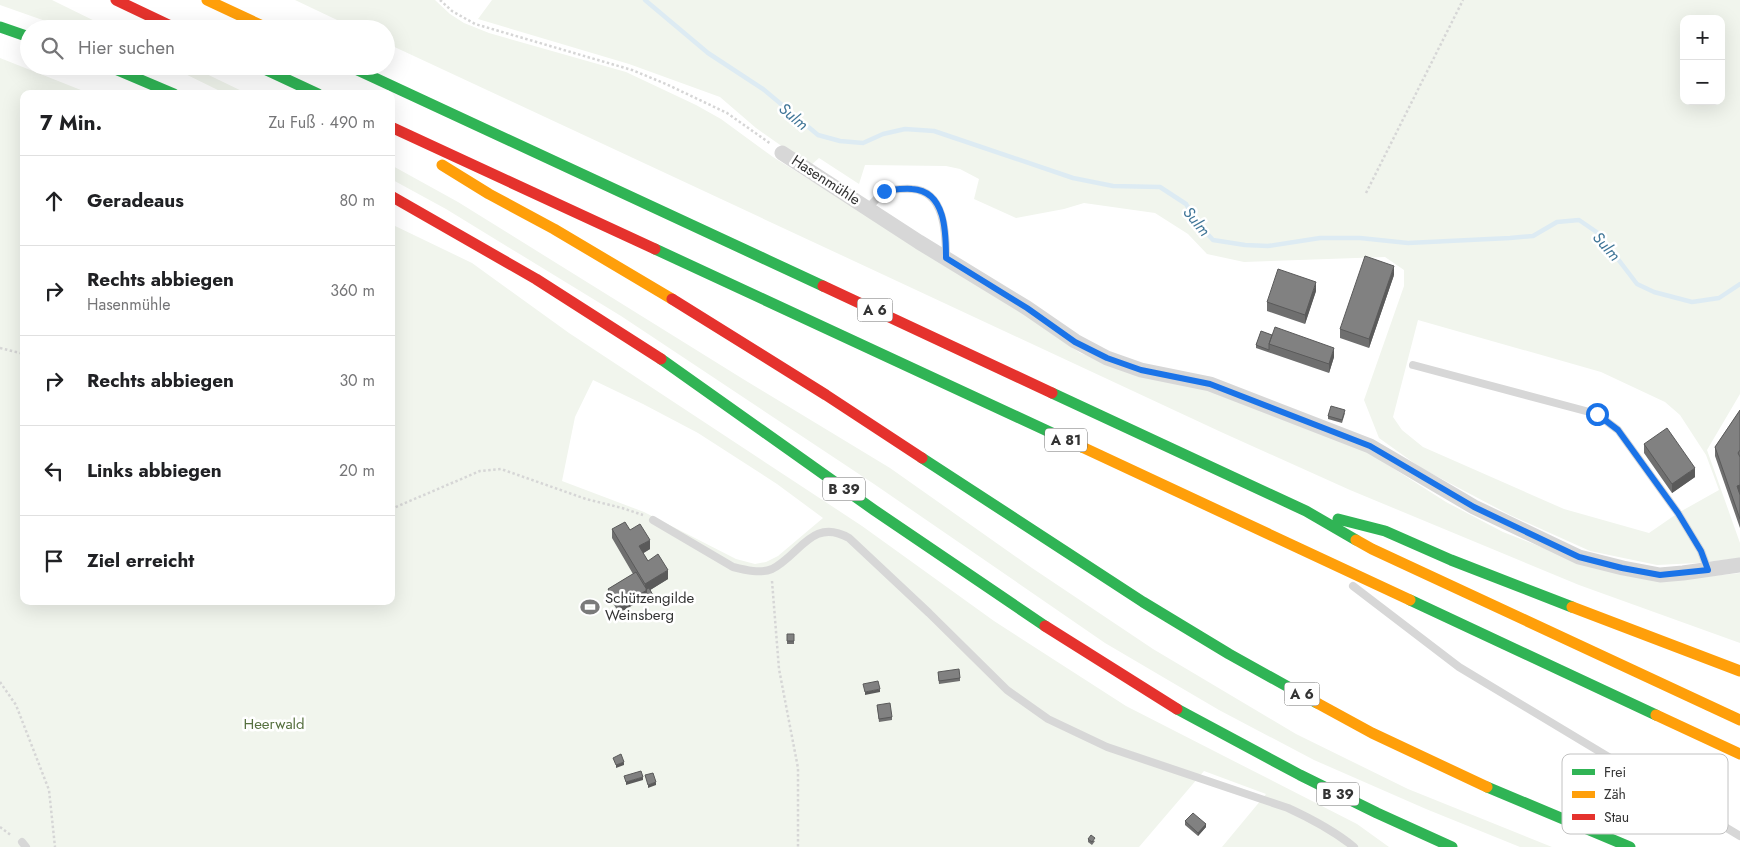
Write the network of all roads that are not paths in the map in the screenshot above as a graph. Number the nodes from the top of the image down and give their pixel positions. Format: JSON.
{"nodes":[{"id":1,"x":116,"y":0,"type":"edge"},
{"id":2,"x":207,"y":0,"type":"edge"},
{"id":3,"x":158,"y":20,"type":"edge"},
{"id":4,"x":250,"y":20,"type":"edge"},
{"id":5,"x":0,"y":27,"type":"edge"},
{"id":6,"x":20,"y":34,"type":"edge"},
{"id":7,"x":129,"y":75,"type":"edge"},
{"id":8,"x":277,"y":75,"type":"edge"},
{"id":9,"x":368,"y":75,"type":"edge"},
{"id":10,"x":165,"y":90,"type":"edge"},
{"id":11,"x":309,"y":90,"type":"edge"},
{"id":12,"x":395,"y":129,"type":"edge"},
{"id":13,"x":395,"y":135,"type":"edge"},
{"id":14,"x":782,"y":152,"type":"road end"},
{"id":15,"x":395,"y":198,"type":"edge"},
{"id":16,"x":868,"y":208,"type":"junction"},
{"id":17,"x":946,"y":258,"type":"junction"},
{"id":18,"x":1413,"y":365,"type":"dead end"},
{"id":19,"x":1306,"y":511,"type":"junction"},
{"id":20,"x":653,"y":520,"type":"road end"},
{"id":21,"x":1309,"y":553,"type":"junction"},
{"id":22,"x":1740,"y":565,"type":"edge"},
{"id":23,"x":1708,"y":570,"type":"junction"},
{"id":24,"x":1339,"y":575,"type":"dead end"},
{"id":25,"x":1347,"y":581,"type":"dead end"},
{"id":26,"x":1740,"y":672,"type":"edge"},
{"id":27,"x":1740,"y":720,"type":"edge"},
{"id":28,"x":1604,"y":754,"type":"edge"},
{"id":29,"x":1740,"y":754,"type":"edge"},
{"id":30,"x":1562,"y":819,"type":"edge"},
{"id":31,"x":1728,"y":829,"type":"edge"},
{"id":32,"x":1598,"y":834,"type":"edge"},
{"id":33,"x":1740,"y":836,"type":"edge"},
{"id":34,"x":1354,"y":847,"type":"edge"},
{"id":35,"x":1452,"y":847,"type":"edge"},
{"id":36,"x":1630,"y":847,"type":"edge"}],
"edges":[{"from":1,"to":3,"type":"main road"},
{"from":2,"to":4,"type":"main road"},
{"from":5,"to":6,"type":"main road"},
{"from":7,"to":10,"type":"main road"},
{"from":8,"to":11,"type":"main road"},
{"from":9,"to":19,"type":"main road","number":"A 6"},
{"from":12,"to":21,"type":"main road","number":"A 81"},
{"from":13,"to":30,"type":"main road","number":"A 6"},
{"from":14,"to":16,"type":"street","name":"Hasenmühle"},
{"from":15,"to":35,"type":"main road","number":"B 39"},
{"from":16,"to":17,"type":"street","name":"Hasenmühle"},
{"from":16,"to":17,"type":"lane"},
{"from":17,"to":23,"type":"street","name":"Hasenmühle"},
{"from":18,"to":23,"type":"lane"},
{"from":19,"to":26,"type":"main road","number":"A 6"},
{"from":19,"to":27,"type":"main road"},
{"from":20,"to":34,"type":"lane"},
{"from":21,"to":24,"type":"lane"},
{"from":21,"to":29,"type":"main road","number":"A 81"},
{"from":22,"to":23,"type":"street","name":"Hasenmühle"},
{"from":25,"to":28,"type":"lane"},
{"from":31,"to":33,"type":"lane"},
{"from":32,"to":36,"type":"main road","number":"A 6"}]}
